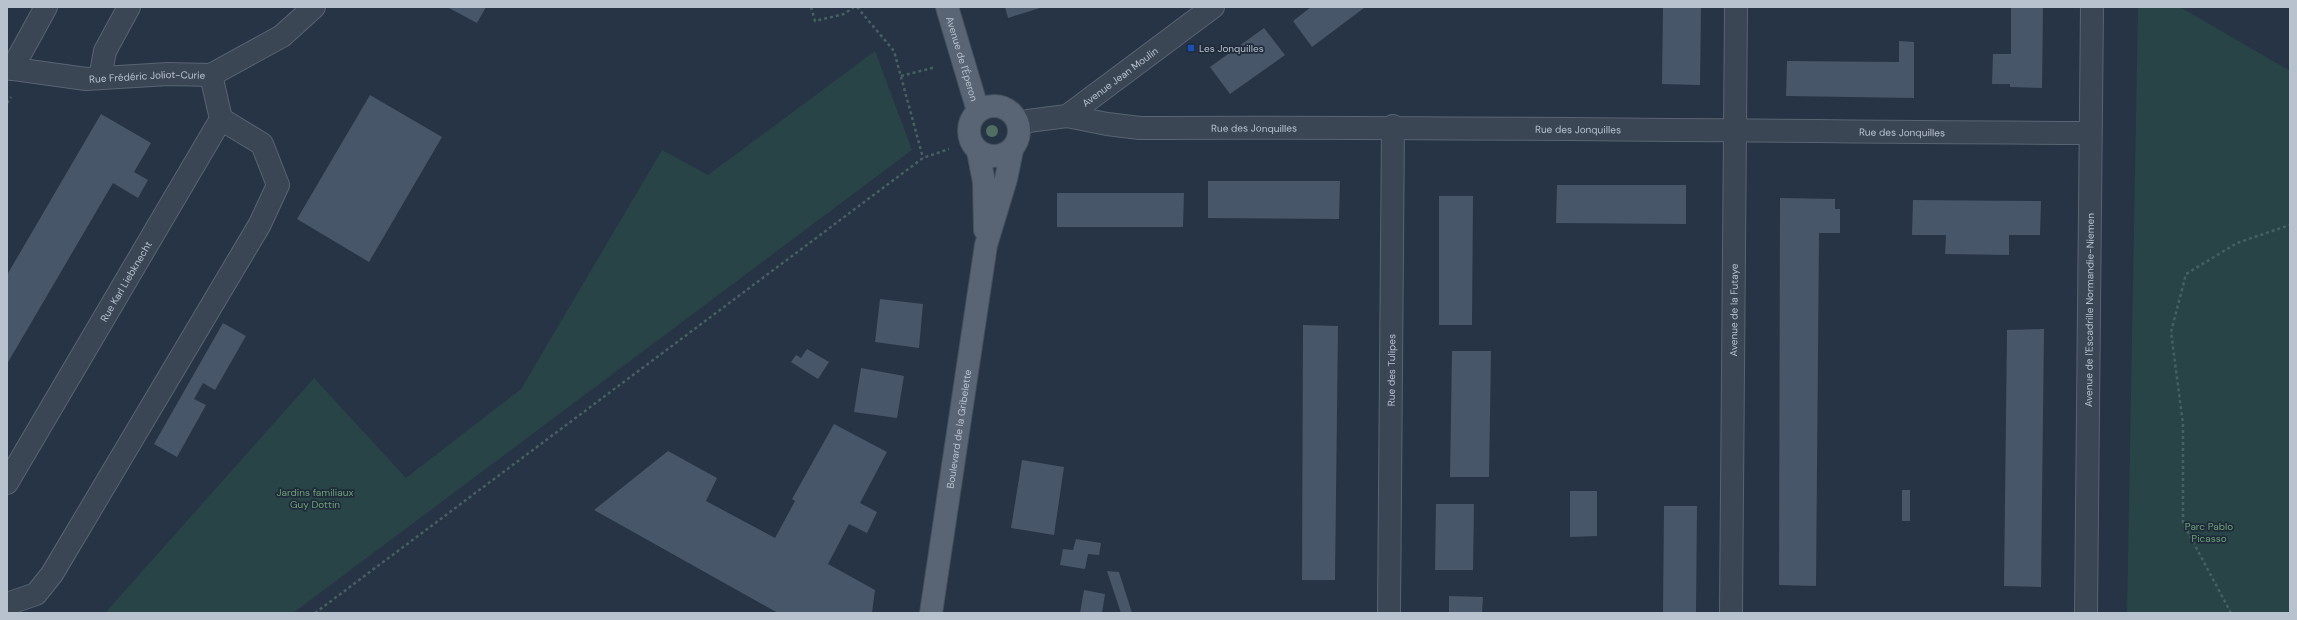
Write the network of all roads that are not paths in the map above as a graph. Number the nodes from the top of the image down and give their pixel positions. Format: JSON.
{"nodes":[{"id":1,"x":46,"y":7,"type":"edge"},
{"id":2,"x":129,"y":7,"type":"edge"},
{"id":3,"x":314,"y":7,"type":"edge"},
{"id":4,"x":947,"y":7,"type":"edge"},
{"id":5,"x":1213,"y":7,"type":"edge"},
{"id":6,"x":1736,"y":7,"type":"edge"},
{"id":7,"x":2092,"y":7,"type":"edge"},
{"id":8,"x":10,"y":69,"type":"edge"},
{"id":9,"x":211,"y":74,"type":"junction"},
{"id":10,"x":100,"y":78,"type":"junction"},
{"id":11,"x":978,"y":111,"type":"junction"},
{"id":12,"x":1067,"y":116,"type":"junction"},
{"id":13,"x":221,"y":119,"type":"junction"},
{"id":14,"x":1393,"y":126,"type":"junction"},
{"id":15,"x":1019,"y":127,"type":"junction"},
{"id":16,"x":1735,"y":131,"type":"junction"},
{"id":17,"x":2090,"y":133,"type":"junction"},
{"id":18,"x":974,"y":146,"type":"junction"},
{"id":19,"x":1012,"y":150,"type":"junction"},
{"id":20,"x":986,"y":245,"type":"junction"},
{"id":21,"x":7,"y":483,"type":"edge"},
{"id":22,"x":7,"y":604,"type":"edge"},
{"id":23,"x":931,"y":613,"type":"edge"},
{"id":24,"x":1389,"y":613,"type":"edge"},
{"id":25,"x":1731,"y":613,"type":"edge"},
{"id":26,"x":2086,"y":613,"type":"edge"}],
"edges":[{"from":1,"to":8,"type":"street"},
{"from":2,"to":10,"type":"street"},
{"from":3,"to":9,"type":"street","name":"Rue Frédéric Joliot-Curie"},
{"from":4,"to":11,"type":"main road","name":"Avenue de l'Éperon"},
{"from":5,"to":12,"type":"street","name":"Avenue Jean Moulin"},
{"from":6,"to":16,"type":"street","name":"Avenue de la Futaye"},
{"from":7,"to":17,"type":"street","name":"Avenue de l'Escadrille Normandie-Niemen"},
{"from":8,"to":10,"type":"street","name":"Rue Frédéric Joliot-Curie"},
{"from":9,"to":10,"type":"street","name":"Rue Frédéric Joliot-Curie"},
{"from":9,"to":13,"type":"street"},
{"from":11,"to":15,"type":"main road"},
{"from":11,"to":18,"type":"main road"},
{"from":12,"to":14,"type":"street","name":"Rue des Jonquilles"},
{"from":12,"to":15,"type":"street","name":"Avenue Jean Moulin"},
{"from":13,"to":21,"type":"street","name":"Rue Karl Liebknecht"},
{"from":13,"to":22,"type":"street"},
{"from":14,"to":16,"type":"street","name":"Rue des Jonquilles"},
{"from":14,"to":24,"type":"street","name":"Rue des Tulipes"},
{"from":15,"to":19,"type":"main road"},
{"from":16,"to":17,"type":"street","name":"Rue des Jonquilles"},
{"from":16,"to":25,"type":"street","name":"Avenue de la Futaye"},
{"from":17,"to":26,"type":"street","name":"Avenue de l'Escadrille Normandie-Niemen"},
{"from":18,"to":19,"type":"main road"},
{"from":18,"to":20,"type":"main road","name":"Boulevard de la Gribelette"},
{"from":19,"to":20,"type":"main road","name":"Boulevard de la Gribelette"},
{"from":20,"to":23,"type":"main road","name":"Boulevard de la Gribelette"}]}
